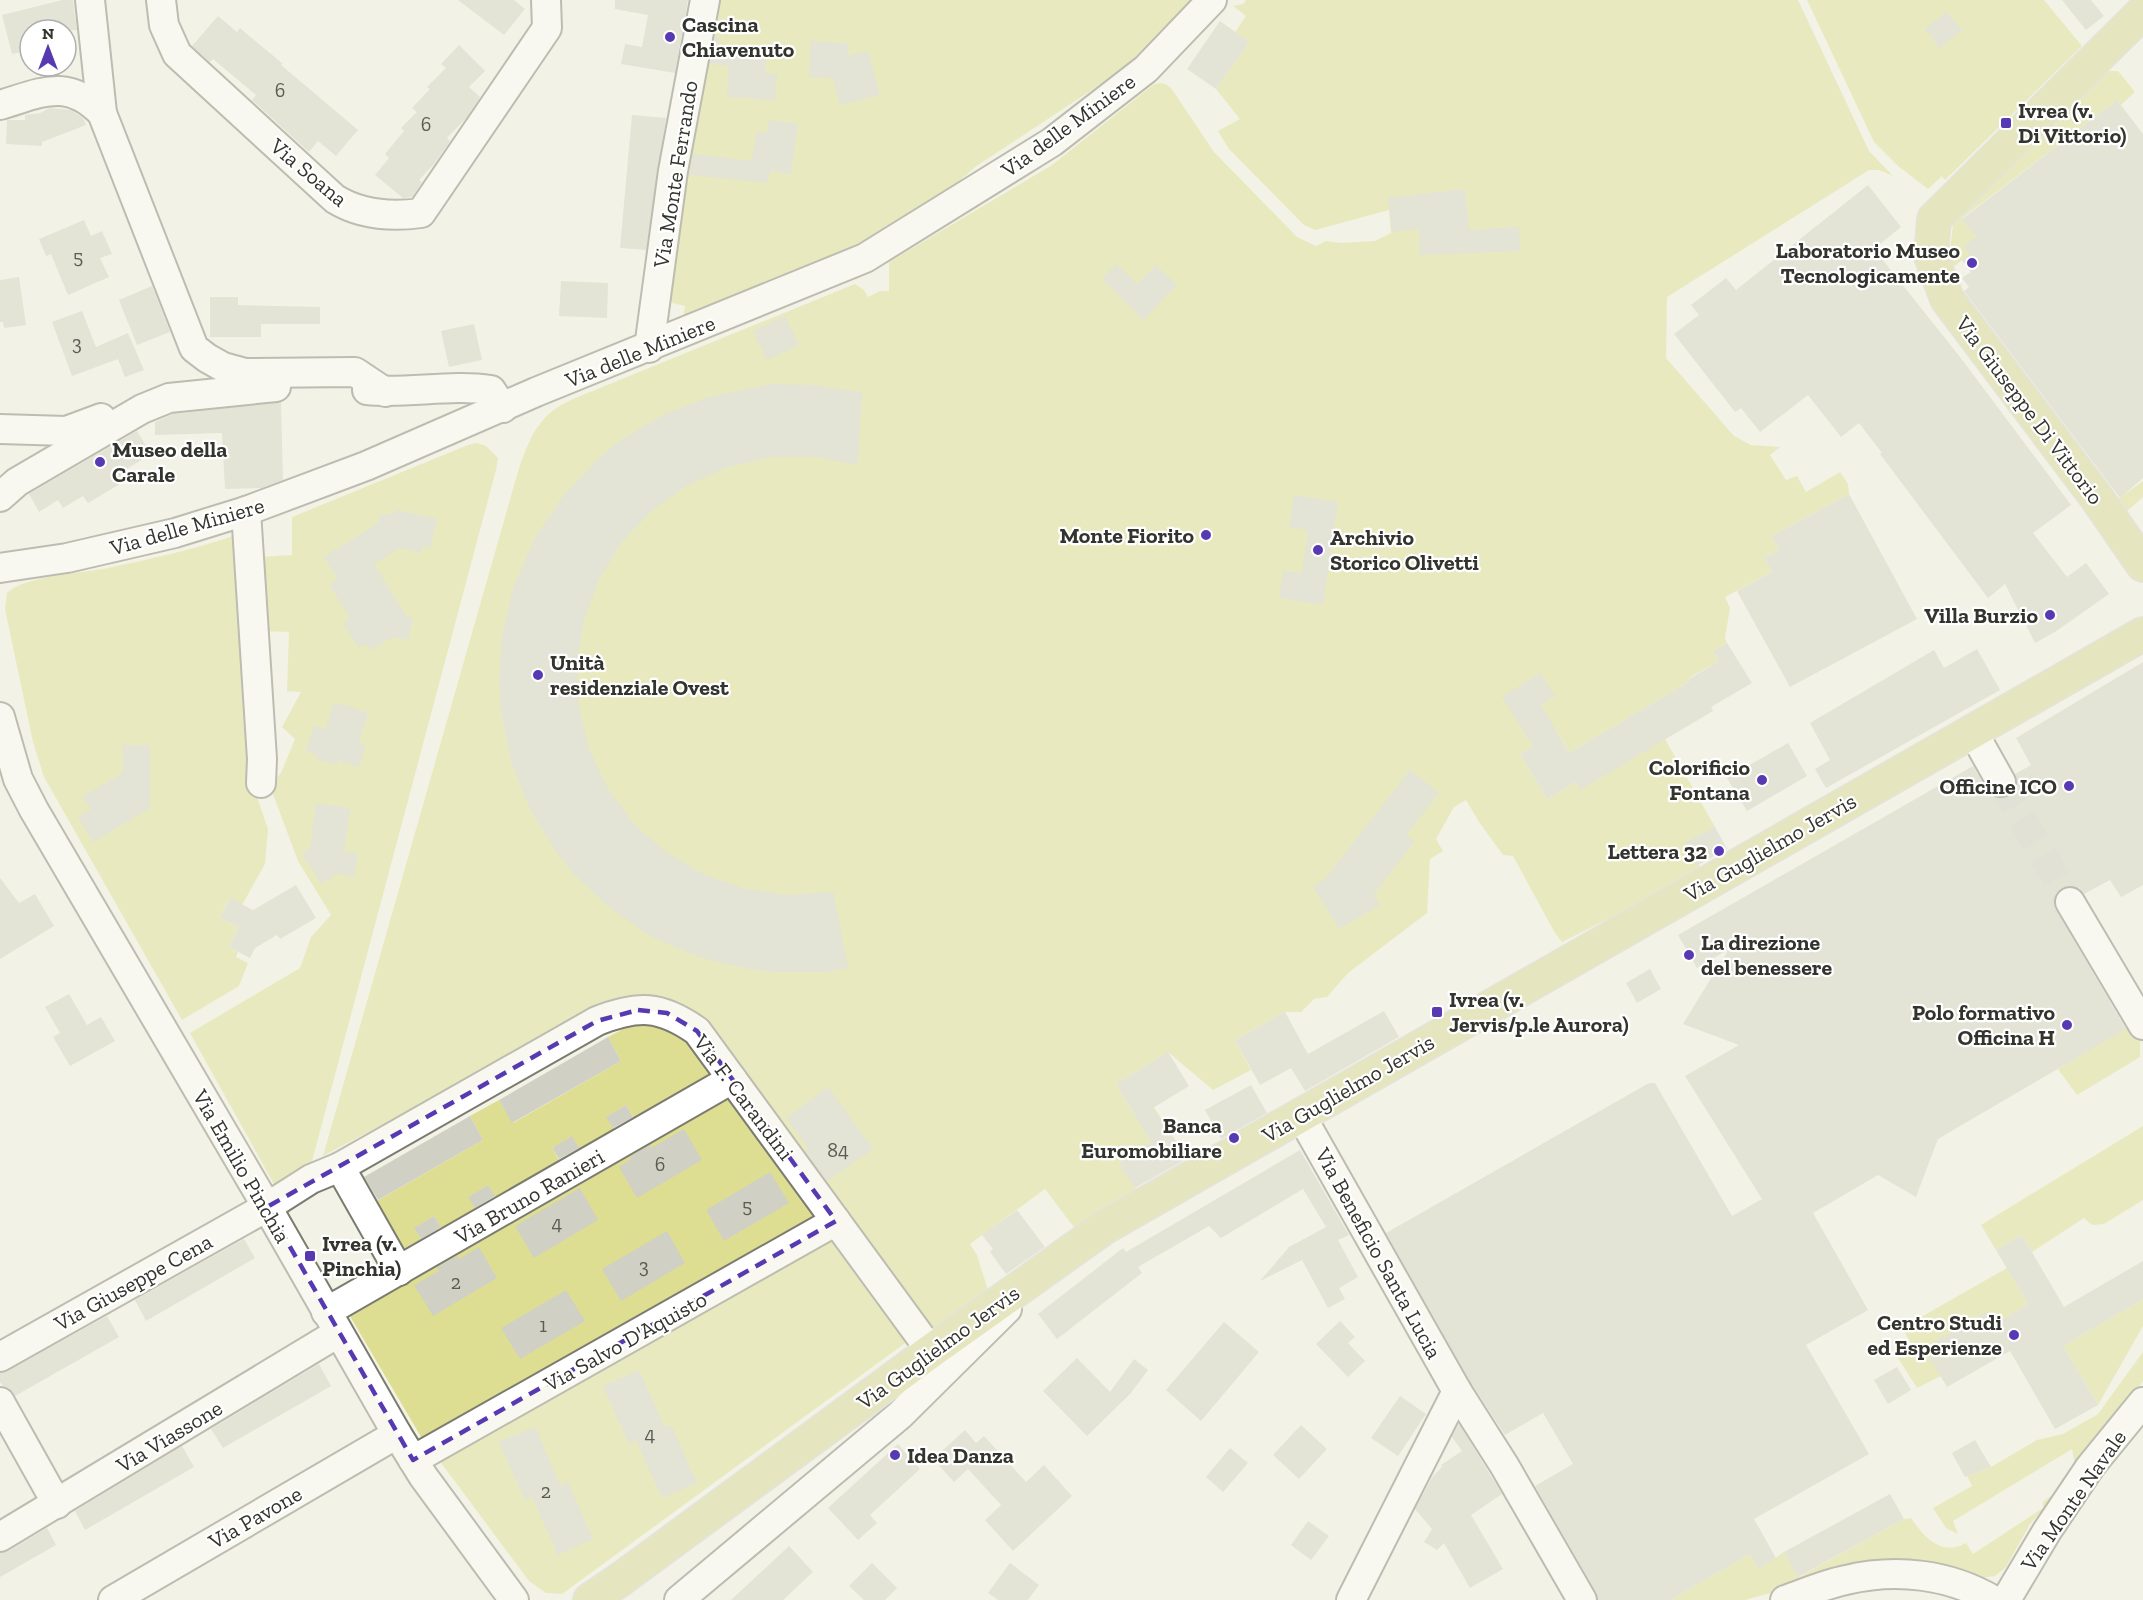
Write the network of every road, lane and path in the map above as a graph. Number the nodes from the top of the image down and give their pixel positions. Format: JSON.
{"nodes":[{"id":1,"x":90,"y":0,"type":"edge"},
{"id":2,"x":161,"y":0,"type":"edge"},
{"id":3,"x":546,"y":0,"type":"edge"},
{"id":4,"x":705,"y":0,"type":"edge"},
{"id":5,"x":1212,"y":0,"type":"edge"},
{"id":6,"x":2143,"y":12,"type":"edge"},
{"id":7,"x":0,"y":105,"type":"edge"},
{"id":8,"x":102,"y":113,"type":"junction"},
{"id":9,"x":649,"y":348,"type":"junction"},
{"id":10,"x":385,"y":392,"type":"junction"},
{"id":11,"x":169,"y":398,"type":"junction"},
{"id":12,"x":503,"y":408,"type":"junction"},
{"id":13,"x":0,"y":429,"type":"edge"},
{"id":14,"x":0,"y":497,"type":"edge"},
{"id":15,"x":246,"y":511,"type":"junction"},
{"id":16,"x":2143,"y":565,"type":"edge"},
{"id":17,"x":0,"y":568,"type":"edge"},
{"id":18,"x":2143,"y":634,"type":"edge"},
{"id":19,"x":0,"y":717,"type":"edge"},
{"id":20,"x":1973,"y":732,"type":"junction"},
{"id":21,"x":2001,"y":782,"type":"tunnel mouth"},
{"id":22,"x":261,"y":783,"type":"dead end"},
{"id":23,"x":2070,"y":902,"type":"tunnel mouth"},
{"id":24,"x":2143,"y":1025,"type":"edge"},
{"id":25,"x":732,"y":1079,"type":"junction"},
{"id":26,"x":1300,"y":1114,"type":"junction"},
{"id":27,"x":340,"y":1167,"type":"junction"},
{"id":28,"x":267,"y":1207,"type":"junction"},
{"id":29,"x":836,"y":1221,"type":"junction"},
{"id":30,"x":399,"y":1271,"type":"junction"},
{"id":31,"x":1011,"y":1294,"type":"junction"},
{"id":32,"x":332,"y":1322,"type":"junction"},
{"id":33,"x":931,"y":1351,"type":"junction"},
{"id":34,"x":0,"y":1357,"type":"edge"},
{"id":35,"x":1457,"y":1391,"type":"junction"},
{"id":36,"x":0,"y":1402,"type":"edge"},
{"id":37,"x":2143,"y":1402,"type":"edge"},
{"id":38,"x":397,"y":1434,"type":"junction"},
{"id":39,"x":413,"y":1460,"type":"junction"},
{"id":40,"x":57,"y":1504,"type":"junction"},
{"id":41,"x":0,"y":1537,"type":"edge"},
{"id":42,"x":113,"y":1600,"type":"edge"},
{"id":43,"x":514,"y":1600,"type":"edge"},
{"id":44,"x":590,"y":1600,"type":"edge"},
{"id":45,"x":679,"y":1600,"type":"edge"},
{"id":46,"x":1351,"y":1600,"type":"edge"},
{"id":47,"x":1582,"y":1600,"type":"edge"},
{"id":48,"x":1785,"y":1600,"type":"edge"},
{"id":49,"x":1993,"y":1600,"type":"edge"},
{"id":50,"x":2006,"y":1600,"type":"edge"}],
"edges":[{"from":1,"to":8,"type":"street"},
{"from":2,"to":3,"type":"street","name":"Via Soana"},
{"from":4,"to":9,"type":"street","name":"Via Monte Ferrando"},
{"from":5,"to":9,"type":"street","name":"Via delle Miniere"},
{"from":6,"to":16,"type":"main road","name":"Via Giuseppe Di Vittorio"},
{"from":7,"to":8,"type":"street"},
{"from":8,"to":10,"type":"street"},
{"from":9,"to":12,"type":"street","name":"Via delle Miniere"},
{"from":10,"to":11,"type":"street"},
{"from":10,"to":12,"type":"street"},
{"from":11,"to":13,"type":"street"},
{"from":11,"to":14,"type":"street"},
{"from":12,"to":15,"type":"street","name":"Via delle Miniere"},
{"from":15,"to":17,"type":"street","name":"Via delle Miniere"},
{"from":15,"to":22,"type":"street"},
{"from":18,"to":20,"type":"main road","name":"Via Guglielmo Jervis"},
{"from":19,"to":28,"type":"street","name":"Via Emilio Pinchia"},
{"from":20,"to":21,"type":"street"},
{"from":20,"to":26,"type":"main road","name":"Via Guglielmo Jervis"},
{"from":23,"to":24,"type":"street"},
{"from":25,"to":27,"type":"street","name":"Via F. Carandini"},
{"from":25,"to":29,"type":"street","name":"Via F. Carandini"},
{"from":25,"to":30,"type":"street","name":"Via Bruno Ranieri"},
{"from":26,"to":31,"type":"main road","name":"Via Guglielmo Jervis"},
{"from":26,"to":35,"type":"street","name":"Via Beneficio Santa Lucia"},
{"from":27,"to":28,"type":"street","name":"Via F. Carandini"},
{"from":27,"to":30,"type":"street"},
{"from":28,"to":32,"type":"street","name":"Via Emilio Pinchia"},
{"from":28,"to":34,"type":"street","name":"Via Giuseppe Cena"},
{"from":29,"to":33,"type":"street","name":"Via F. Carandini"},
{"from":29,"to":39,"type":"street","name":"Via Salvo D'Aquisto"},
{"from":30,"to":32,"type":"street","name":"Via Bruno Ranieri"},
{"from":31,"to":33,"type":"main road","name":"Via Guglielmo Jervis"},
{"from":31,"to":45,"type":"street"},
{"from":32,"to":38,"type":"street","name":"Via Emilio Pinchia"},
{"from":32,"to":40,"type":"street","name":"Via Viassone"},
{"from":33,"to":44,"type":"main road","name":"Via Guglielmo Jervis"},
{"from":35,"to":46,"type":"street"},
{"from":35,"to":47,"type":"street","name":"Via Beneficio Santa Lucia"},
{"from":36,"to":40,"type":"street"},
{"from":37,"to":50,"type":"street","name":"Via Monte Navale"},
{"from":38,"to":39,"type":"street","name":"Via Emilio Pinchia"},
{"from":38,"to":42,"type":"street","name":"Via Pavone"},
{"from":39,"to":43,"type":"street","name":"Via Emilio Pinchia"},
{"from":40,"to":41,"type":"street","name":"Via Viassone"},
{"from":48,"to":49,"type":"street"}]}
